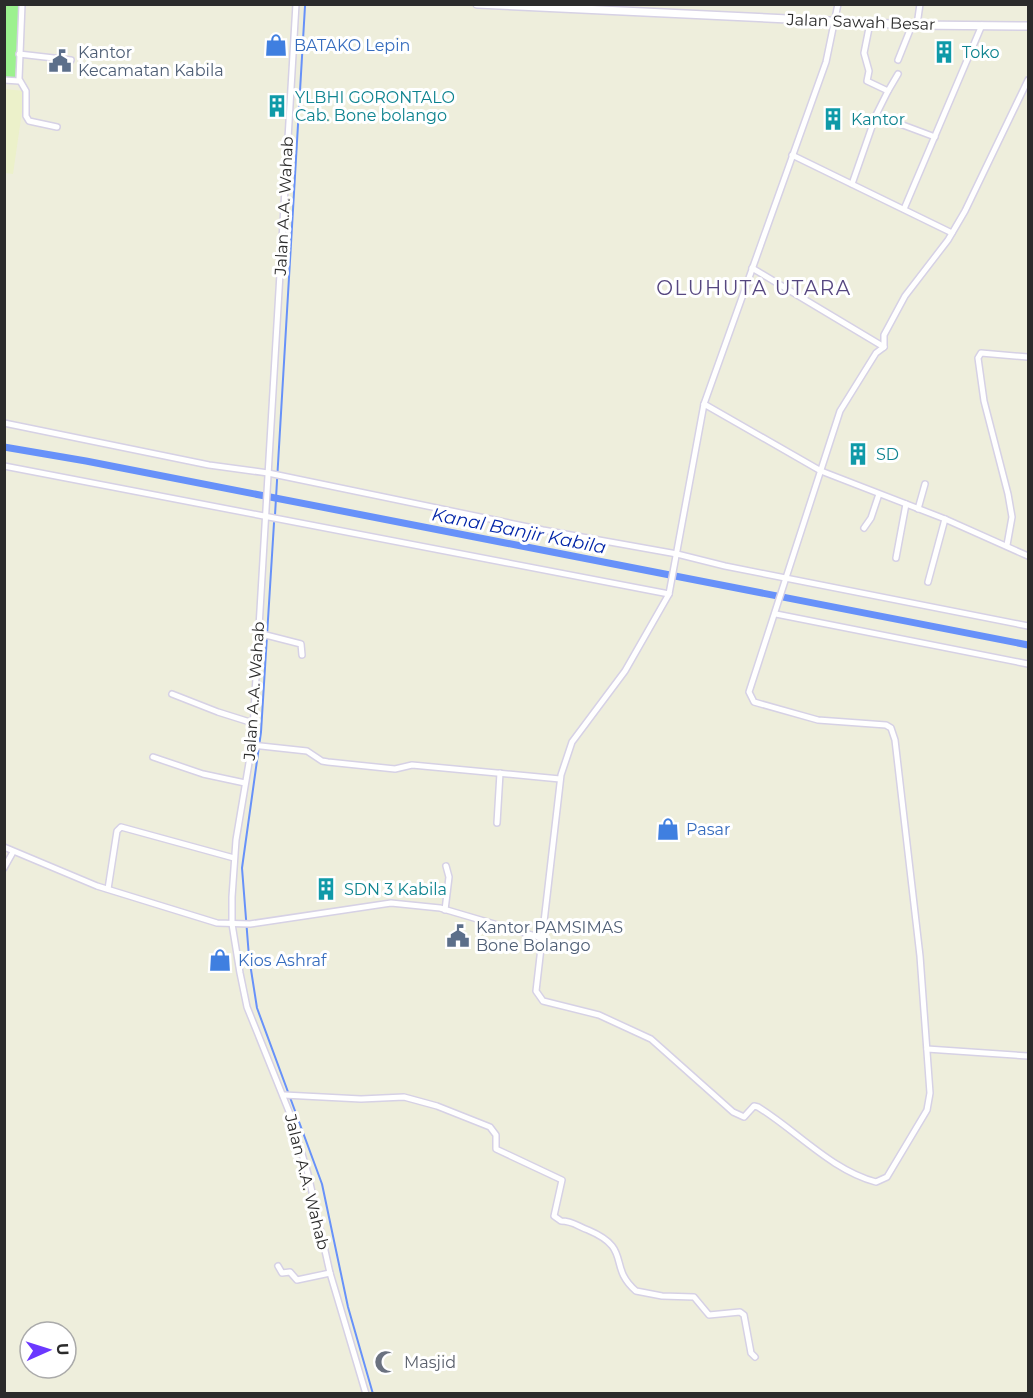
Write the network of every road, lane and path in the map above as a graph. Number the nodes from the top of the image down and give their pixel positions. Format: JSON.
{"nodes":[{"id":1,"x":22,"y":4,"type":"edge"},
{"id":2,"x":296,"y":4,"type":"edge"},
{"id":3,"x":477,"y":4,"type":"edge"},
{"id":4,"x":838,"y":4,"type":"edge"},
{"id":5,"x":920,"y":4,"type":"edge"},
{"id":6,"x":495,"y":5,"type":"edge"},
{"id":7,"x":572,"y":6,"type":"edge"},
{"id":8,"x":667,"y":9,"type":"edge"},
{"id":9,"x":836,"y":21,"type":"junction"},
{"id":10,"x":870,"y":22,"type":"junction"},
{"id":11,"x":915,"y":25,"type":"junction"},
{"id":12,"x":982,"y":25,"type":"junction"},
{"id":13,"x":1029,"y":26,"type":"edge"},
{"id":14,"x":19,"y":54,"type":"junction"},
{"id":15,"x":71,"y":60,"type":"dead end"},
{"id":16,"x":897,"y":60,"type":"dead end"},
{"id":17,"x":898,"y":74,"type":"dead end"},
{"id":18,"x":4,"y":80,"type":"edge"},
{"id":19,"x":1029,"y":80,"type":"edge"},
{"id":20,"x":19,"y":81,"type":"junction"},
{"id":21,"x":888,"y":91,"type":"junction"},
{"id":22,"x":876,"y":115,"type":"junction"},
{"id":23,"x":57,"y":127,"type":"dead end"},
{"id":24,"x":935,"y":137,"type":"junction"},
{"id":25,"x":792,"y":154,"type":"junction"},
{"id":26,"x":852,"y":184,"type":"junction"},
{"id":27,"x":904,"y":209,"type":"junction"},
{"id":28,"x":952,"y":233,"type":"junction"},
{"id":29,"x":752,"y":268,"type":"junction"},
{"id":30,"x":884,"y":347,"type":"junction"},
{"id":31,"x":1029,"y":357,"type":"edge"},
{"id":32,"x":705,"y":404,"type":"junction"},
{"id":33,"x":4,"y":423,"type":"edge"},
{"id":34,"x":4,"y":466,"type":"edge"},
{"id":35,"x":821,"y":471,"type":"junction"},
{"id":36,"x":268,"y":475,"type":"junction"},
{"id":37,"x":925,"y":484,"type":"dead end"},
{"id":38,"x":879,"y":494,"type":"junction"},
{"id":39,"x":906,"y":504,"type":"junction"},
{"id":40,"x":918,"y":509,"type":"junction"},
{"id":41,"x":265,"y":516,"type":"junction"},
{"id":42,"x":945,"y":519,"type":"junction"},
{"id":43,"x":864,"y":528,"type":"dead end"},
{"id":44,"x":1007,"y":546,"type":"junction"},
{"id":45,"x":1029,"y":556,"type":"edge"},
{"id":46,"x":677,"y":557,"type":"junction"},
{"id":47,"x":896,"y":558,"type":"dead end"},
{"id":48,"x":788,"y":578,"type":"junction"},
{"id":49,"x":928,"y":582,"type":"dead end"},
{"id":50,"x":669,"y":591,"type":"junction"},
{"id":51,"x":776,"y":615,"type":"junction"},
{"id":52,"x":1029,"y":626,"type":"edge"},
{"id":53,"x":260,"y":633,"type":"junction"},
{"id":54,"x":302,"y":655,"type":"dead end"},
{"id":55,"x":1029,"y":664,"type":"edge"},
{"id":56,"x":172,"y":694,"type":"dead end"},
{"id":57,"x":253,"y":723,"type":"junction"},
{"id":58,"x":256,"y":746,"type":"junction"},
{"id":59,"x":153,"y":757,"type":"dead end"},
{"id":60,"x":500,"y":773,"type":"junction"},
{"id":61,"x":560,"y":779,"type":"junction"},
{"id":62,"x":245,"y":783,"type":"junction"},
{"id":63,"x":497,"y":824,"type":"dead end"},
{"id":64,"x":4,"y":848,"type":"edge"},
{"id":65,"x":13,"y":852,"type":"junction"},
{"id":66,"x":234,"y":858,"type":"junction"},
{"id":67,"x":446,"y":866,"type":"dead end"},
{"id":68,"x":4,"y":868,"type":"edge"},
{"id":69,"x":108,"y":890,"type":"junction"},
{"id":70,"x":445,"y":910,"type":"junction"},
{"id":71,"x":232,"y":924,"type":"junction"},
{"id":72,"x":542,"y":938,"type":"junction"},
{"id":73,"x":927,"y":1049,"type":"junction"},
{"id":74,"x":1029,"y":1056,"type":"edge"},
{"id":75,"x":288,"y":1096,"type":"junction"},
{"id":76,"x":278,"y":1266,"type":"dead end"},
{"id":77,"x":330,"y":1273,"type":"junction"},
{"id":78,"x":755,"y":1356,"type":"dead end"},
{"id":79,"x":366,"y":1394,"type":"edge"}],
"edges":[{"from":1,"to":14,"type":"street"},
{"from":2,"to":36,"type":"street","name":"Jalan A.A. Wahab"},
{"from":3,"to":6,"type":"main road","name":"Jalan Sawah Besar"},
{"from":4,"to":9,"type":"street"},
{"from":5,"to":11,"type":"street"},
{"from":6,"to":7,"type":"main road","name":"Jalan Sawah Besar"},
{"from":7,"to":8,"type":"main road","name":"Jalan Sawah Besar"},
{"from":8,"to":9,"type":"main road","name":"Jalan Sawah Besar"},
{"from":9,"to":10,"type":"main road","name":"Jalan Sawah Besar"},
{"from":9,"to":25,"type":"street"},
{"from":10,"to":11,"type":"main road","name":"Jalan Sawah Besar"},
{"from":10,"to":21,"type":"street"},
{"from":11,"to":12,"type":"main road","name":"Jalan Sawah Besar"},
{"from":11,"to":16,"type":"street"},
{"from":12,"to":13,"type":"main road","name":"Jalan Sawah Besar"},
{"from":12,"to":24,"type":"street"},
{"from":14,"to":15,"type":"street"},
{"from":14,"to":20,"type":"street"},
{"from":17,"to":21,"type":"street"},
{"from":18,"to":20,"type":"street"},
{"from":19,"to":28,"type":"street"},
{"from":20,"to":23,"type":"street"},
{"from":21,"to":22,"type":"street"},
{"from":22,"to":24,"type":"street"},
{"from":22,"to":26,"type":"street"},
{"from":24,"to":27,"type":"street"},
{"from":25,"to":26,"type":"street"},
{"from":25,"to":29,"type":"street"},
{"from":26,"to":27,"type":"street"},
{"from":27,"to":28,"type":"street"},
{"from":28,"to":30,"type":"street"},
{"from":29,"to":30,"type":"street"},
{"from":29,"to":32,"type":"street"},
{"from":30,"to":35,"type":"street"},
{"from":31,"to":44,"type":"street"},
{"from":32,"to":35,"type":"street"},
{"from":32,"to":46,"type":"street"},
{"from":33,"to":36,"type":"street"},
{"from":34,"to":41,"type":"street"},
{"from":35,"to":38,"type":"street"},
{"from":35,"to":48,"type":"street"},
{"from":36,"to":41,"type":"street","name":"Jalan A.A. Wahab"},
{"from":36,"to":46,"type":"street"},
{"from":37,"to":40,"type":"street"},
{"from":38,"to":39,"type":"street"},
{"from":38,"to":43,"type":"street"},
{"from":39,"to":40,"type":"street"},
{"from":39,"to":47,"type":"street"},
{"from":40,"to":42,"type":"street"},
{"from":41,"to":50,"type":"street"},
{"from":41,"to":53,"type":"street","name":"Jalan A.A. Wahab"},
{"from":42,"to":44,"type":"street"},
{"from":42,"to":49,"type":"street"},
{"from":44,"to":45,"type":"street"},
{"from":46,"to":48,"type":"street"},
{"from":46,"to":50,"type":"street"},
{"from":48,"to":51,"type":"street"},
{"from":48,"to":52,"type":"street"},
{"from":50,"to":61,"type":"street"},
{"from":51,"to":55,"type":"street"},
{"from":51,"to":73,"type":"street"},
{"from":53,"to":54,"type":"street"},
{"from":53,"to":57,"type":"street","name":"Jalan A.A. Wahab"},
{"from":56,"to":57,"type":"street"},
{"from":57,"to":58,"type":"street","name":"Jalan A.A. Wahab"},
{"from":58,"to":60,"type":"street"},
{"from":58,"to":62,"type":"street","name":"Jalan A.A. Wahab"},
{"from":59,"to":62,"type":"street"},
{"from":60,"to":61,"type":"street"},
{"from":60,"to":63,"type":"street"},
{"from":61,"to":72,"type":"street"},
{"from":62,"to":66,"type":"street","name":"Jalan A.A. Wahab"},
{"from":64,"to":65,"type":"street"},
{"from":65,"to":68,"type":"street"},
{"from":65,"to":69,"type":"street"},
{"from":66,"to":69,"type":"street"},
{"from":66,"to":71,"type":"street","name":"Jalan A.A. Wahab"},
{"from":67,"to":70,"type":"street"},
{"from":69,"to":71,"type":"street"},
{"from":70,"to":71,"type":"street"},
{"from":70,"to":72,"type":"street"},
{"from":71,"to":75,"type":"street","name":"Jalan A.A. Wahab"},
{"from":72,"to":73,"type":"street"},
{"from":73,"to":74,"type":"street"},
{"from":75,"to":77,"type":"street","name":"Jalan A.A. Wahab"},
{"from":75,"to":78,"type":"street"},
{"from":76,"to":77,"type":"street"},
{"from":77,"to":79,"type":"street","name":"Jalan A.A. Wahab"}]}
